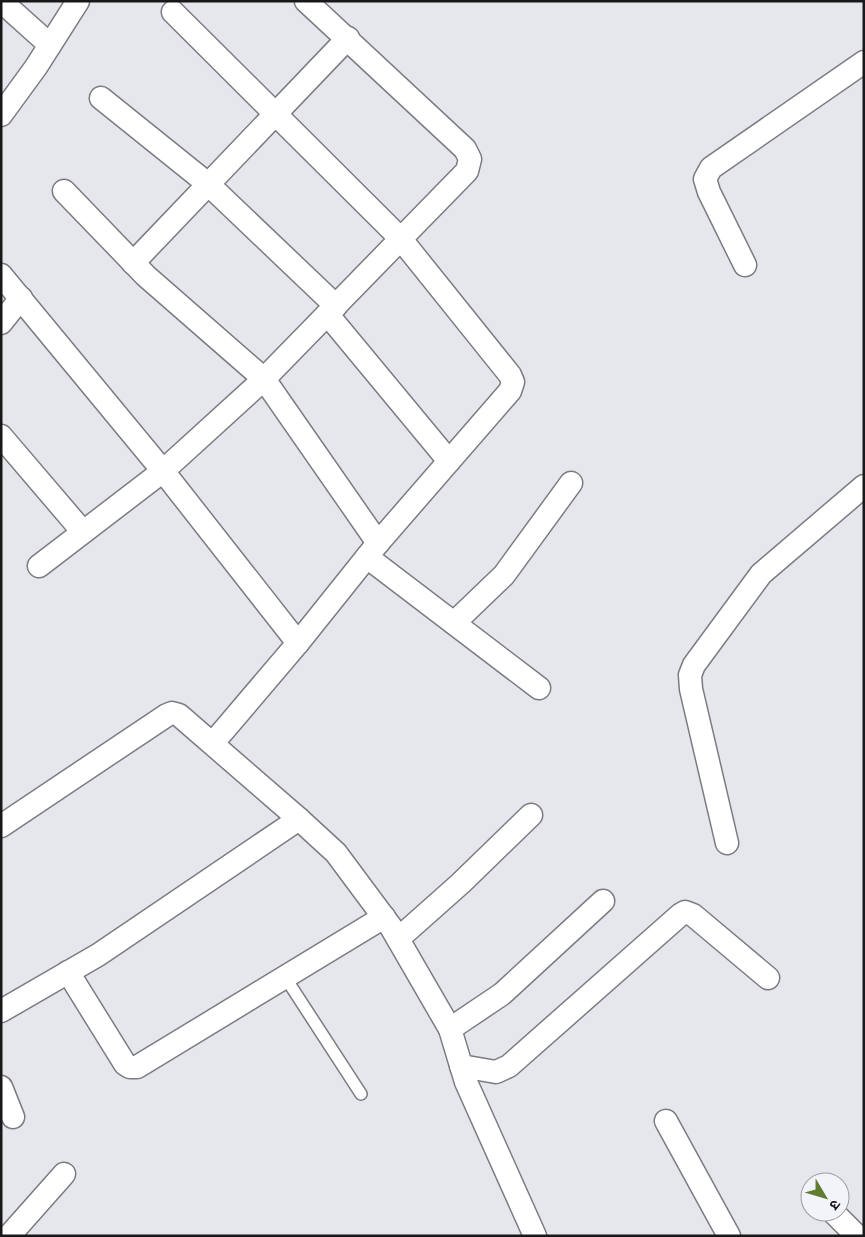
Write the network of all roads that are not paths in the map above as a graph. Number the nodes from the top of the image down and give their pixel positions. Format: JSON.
{"nodes":[{"id":1,"x":1,"y":1,"type":"edge"},
{"id":2,"x":78,"y":1,"type":"edge"},
{"id":3,"x":306,"y":1,"type":"edge"},
{"id":4,"x":173,"y":12,"type":"dead end"},
{"id":5,"x":348,"y":38,"type":"junction"},
{"id":6,"x":50,"y":46,"type":"junction"},
{"id":7,"x":864,"y":62,"type":"edge"},
{"id":8,"x":101,"y":98,"type":"dead end"},
{"id":9,"x":275,"y":115,"type":"junction"},
{"id":10,"x":1,"y":116,"type":"edge"},
{"id":11,"x":208,"y":184,"type":"junction"},
{"id":12,"x":64,"y":191,"type":"dead end"},
{"id":13,"x":400,"y":238,"type":"junction"},
{"id":14,"x":133,"y":263,"type":"junction"},
{"id":15,"x":745,"y":265,"type":"dead end"},
{"id":16,"x":1,"y":275,"type":"edge"},
{"id":17,"x":21,"y":298,"type":"junction"},
{"id":18,"x":332,"y":310,"type":"junction"},
{"id":19,"x":1,"y":323,"type":"edge"},
{"id":20,"x":264,"y":379,"type":"junction"},
{"id":21,"x":6,"y":450,"type":"edge"},
{"id":22,"x":449,"y":461,"type":"junction"},
{"id":23,"x":163,"y":471,"type":"junction"},
{"id":24,"x":571,"y":483,"type":"dead end"},
{"id":25,"x":864,"y":486,"type":"edge"},
{"id":26,"x":83,"y":532,"type":"junction"},
{"id":27,"x":372,"y":550,"type":"junction"},
{"id":28,"x":39,"y":566,"type":"dead end"},
{"id":29,"x":454,"y":623,"type":"junction"},
{"id":30,"x":298,"y":643,"type":"junction"},
{"id":31,"x":539,"y":688,"type":"dead end"},
{"id":32,"x":213,"y":743,"type":"junction"},
{"id":33,"x":530,"y":814,"type":"dead end"},
{"id":34,"x":299,"y":819,"type":"junction"},
{"id":35,"x":1,"y":826,"type":"edge"},
{"id":36,"x":727,"y":843,"type":"dead end"},
{"id":37,"x":603,"y":901,"type":"dead end"},
{"id":38,"x":384,"y":917,"type":"junction"},
{"id":39,"x":398,"y":939,"type":"junction"},
{"id":40,"x":68,"y":972,"type":"junction"},
{"id":41,"x":285,"y":977,"type":"junction"},
{"id":42,"x":768,"y":978,"type":"dead end"},
{"id":43,"x":1,"y":1011,"type":"edge"},
{"id":44,"x":450,"y":1029,"type":"junction"},
{"id":45,"x":464,"y":1074,"type":"junction"},
{"id":46,"x":1,"y":1087,"type":"edge"},
{"id":47,"x":361,"y":1094,"type":"dead end"},
{"id":48,"x":13,"y":1117,"type":"dead end"},
{"id":49,"x":666,"y":1121,"type":"dead end"},
{"id":50,"x":64,"y":1174,"type":"dead end"},
{"id":51,"x":843,"y":1222,"type":"edge"},
{"id":52,"x":9,"y":1236,"type":"edge"},
{"id":53,"x":535,"y":1236,"type":"edge"},
{"id":54,"x":729,"y":1236,"type":"edge"},
{"id":55,"x":858,"y":1236,"type":"edge"}],
"edges":[{"from":1,"to":6,"type":"street"},
{"from":2,"to":6,"type":"street"},
{"from":3,"to":5,"type":"street"},
{"from":4,"to":9,"type":"street"},
{"from":5,"to":9,"type":"street"},
{"from":5,"to":13,"type":"street"},
{"from":6,"to":10,"type":"street"},
{"from":7,"to":15,"type":"street"},
{"from":8,"to":11,"type":"street"},
{"from":9,"to":11,"type":"street"},
{"from":9,"to":13,"type":"street"},
{"from":11,"to":14,"type":"street"},
{"from":11,"to":18,"type":"street"},
{"from":12,"to":14,"type":"street"},
{"from":13,"to":18,"type":"street"},
{"from":13,"to":22,"type":"street"},
{"from":14,"to":20,"type":"street"},
{"from":16,"to":17,"type":"street"},
{"from":17,"to":19,"type":"street"},
{"from":17,"to":23,"type":"street"},
{"from":18,"to":20,"type":"street"},
{"from":18,"to":22,"type":"street"},
{"from":20,"to":23,"type":"street"},
{"from":20,"to":27,"type":"street"},
{"from":21,"to":26,"type":"street"},
{"from":22,"to":27,"type":"street"},
{"from":23,"to":26,"type":"street"},
{"from":23,"to":30,"type":"street"},
{"from":24,"to":29,"type":"street"},
{"from":25,"to":36,"type":"street"},
{"from":26,"to":28,"type":"street"},
{"from":27,"to":29,"type":"street"},
{"from":27,"to":30,"type":"street"},
{"from":29,"to":31,"type":"street"},
{"from":30,"to":32,"type":"street"},
{"from":32,"to":34,"type":"street"},
{"from":32,"to":35,"type":"street"},
{"from":33,"to":39,"type":"street"},
{"from":34,"to":38,"type":"street"},
{"from":34,"to":40,"type":"street"},
{"from":37,"to":44,"type":"street"},
{"from":38,"to":39,"type":"street"},
{"from":38,"to":41,"type":"street"},
{"from":39,"to":44,"type":"street"},
{"from":40,"to":41,"type":"street"},
{"from":40,"to":43,"type":"street"},
{"from":41,"to":47,"type":"lane"},
{"from":42,"to":45,"type":"street"},
{"from":44,"to":45,"type":"street"},
{"from":45,"to":53,"type":"street"},
{"from":46,"to":48,"type":"street"},
{"from":49,"to":54,"type":"street"},
{"from":50,"to":52,"type":"street"},
{"from":51,"to":55,"type":"street"}]}
